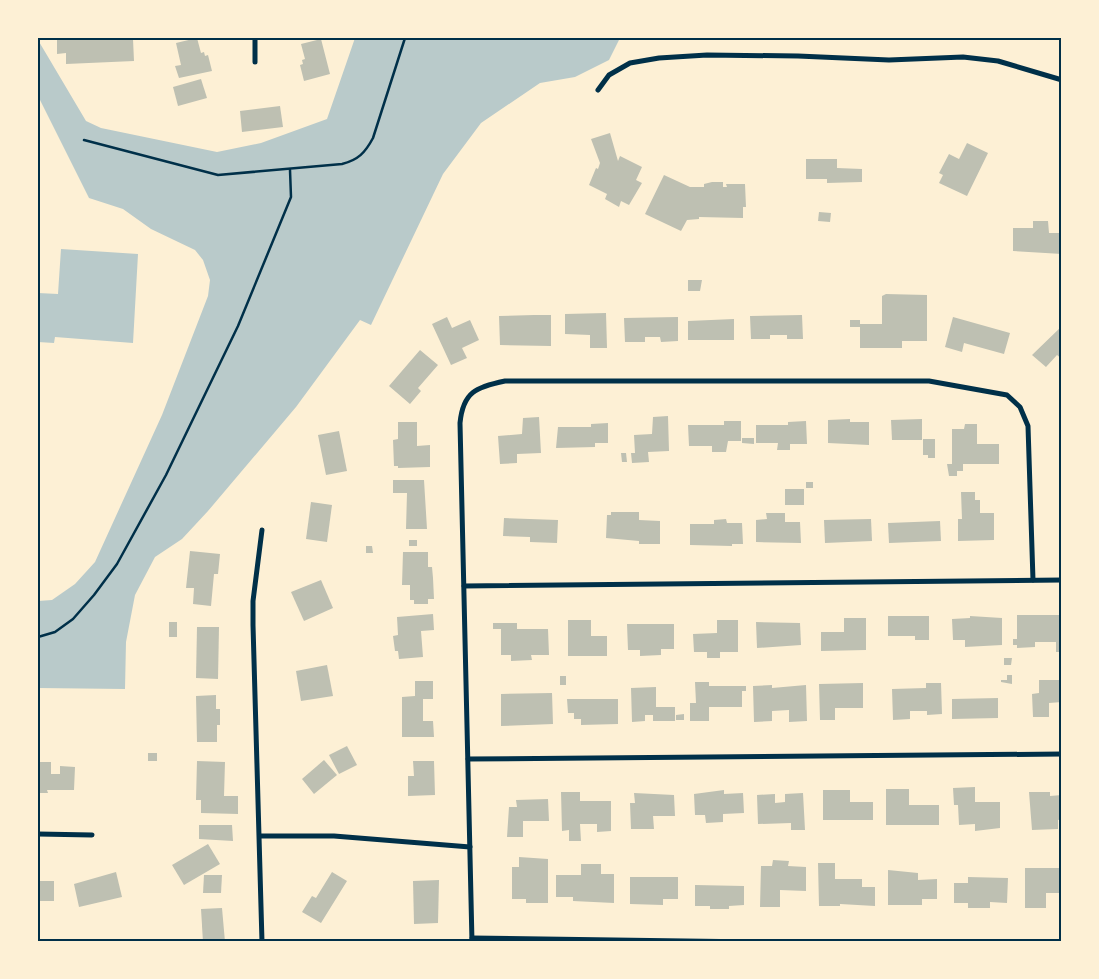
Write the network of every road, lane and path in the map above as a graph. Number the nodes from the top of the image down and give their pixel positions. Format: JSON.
{"nodes":[{"id":1,"x":255,"y":38,"type":"edge"},
{"id":2,"x":405,"y":38,"type":"edge"},
{"id":3,"x":255,"y":62,"type":"dead end"},
{"id":4,"x":1062,"y":80,"type":"edge"},
{"id":5,"x":598,"y":90,"type":"dead end"},
{"id":6,"x":84,"y":140,"type":"dead end"},
{"id":7,"x":290,"y":170,"type":"junction"},
{"id":8,"x":262,"y":530,"type":"dead end"},
{"id":9,"x":1033,"y":580,"type":"junction"},
{"id":10,"x":1062,"y":580,"type":"edge"},
{"id":11,"x":464,"y":586,"type":"junction"},
{"id":12,"x":38,"y":637,"type":"edge"},
{"id":13,"x":1062,"y":754,"type":"edge"},
{"id":14,"x":468,"y":759,"type":"junction"},
{"id":15,"x":38,"y":834,"type":"edge"},
{"id":16,"x":92,"y":835,"type":"dead end"},
{"id":17,"x":260,"y":836,"type":"junction"},
{"id":18,"x":470,"y":848,"type":"junction"},
{"id":19,"x":472,"y":940,"type":"edge"},
{"id":20,"x":262,"y":942,"type":"edge"},
{"id":21,"x":756,"y":942,"type":"edge"}],
"edges":[{"from":1,"to":3,"type":"street"},
{"from":2,"to":7,"type":"path"},
{"from":4,"to":5,"type":"street"},
{"from":6,"to":7,"type":"path"},
{"from":7,"to":12,"type":"path"},
{"from":8,"to":17,"type":"street"},
{"from":9,"to":10,"type":"street"},
{"from":9,"to":11,"type":"street"},
{"from":9,"to":11,"type":"street"},
{"from":11,"to":14,"type":"street"},
{"from":13,"to":14,"type":"street"},
{"from":14,"to":18,"type":"street"},
{"from":15,"to":16,"type":"street"},
{"from":17,"to":18,"type":"street"},
{"from":17,"to":20,"type":"street"},
{"from":18,"to":19,"type":"street"},
{"from":19,"to":21,"type":"street"}]}
